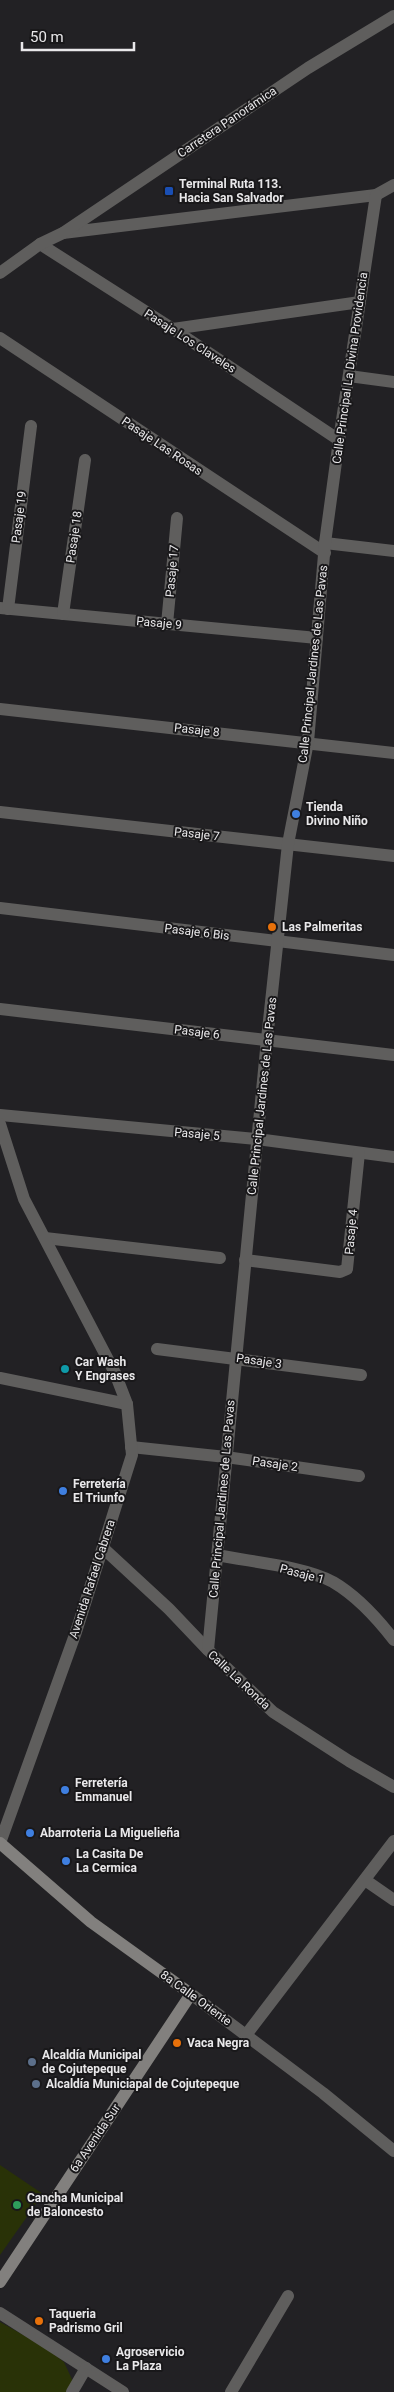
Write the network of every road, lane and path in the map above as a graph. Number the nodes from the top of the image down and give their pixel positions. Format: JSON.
{"nodes":[{"id":1,"x":394,"y":16,"type":"edge"},
{"id":2,"x":394,"y":185,"type":"edge"},
{"id":3,"x":376,"y":195,"type":"junction"},
{"id":4,"x":63,"y":233,"type":"junction"},
{"id":5,"x":40,"y":244,"type":"junction"},
{"id":6,"x":0,"y":273,"type":"edge"},
{"id":7,"x":360,"y":302,"type":"junction"},
{"id":8,"x":173,"y":329,"type":"junction"},
{"id":9,"x":0,"y":338,"type":"edge"},
{"id":10,"x":349,"y":376,"type":"junction"},
{"id":11,"x":394,"y":382,"type":"edge"},
{"id":12,"x":30,"y":426,"type":"dead end"},
{"id":13,"x":339,"y":440,"type":"junction"},
{"id":14,"x":85,"y":460,"type":"dead end"},
{"id":15,"x":177,"y":518,"type":"dead end"},
{"id":16,"x":325,"y":548,"type":"junction"},
{"id":17,"x":394,"y":551,"type":"edge"},
{"id":18,"x":4,"y":609,"type":"edge"},
{"id":19,"x":63,"y":614,"type":"junction"},
{"id":20,"x":168,"y":624,"type":"junction"},
{"id":21,"x":317,"y":638,"type":"junction"},
{"id":22,"x":0,"y":709,"type":"edge"},
{"id":23,"x":308,"y":742,"type":"junction"},
{"id":24,"x":394,"y":753,"type":"edge"},
{"id":25,"x":0,"y":812,"type":"edge"},
{"id":26,"x":288,"y":844,"type":"junction"},
{"id":27,"x":394,"y":856,"type":"edge"},
{"id":28,"x":0,"y":908,"type":"edge"},
{"id":29,"x":277,"y":942,"type":"junction"},
{"id":30,"x":394,"y":955,"type":"edge"},
{"id":31,"x":0,"y":1009,"type":"edge"},
{"id":32,"x":266,"y":1039,"type":"junction"},
{"id":33,"x":394,"y":1055,"type":"edge"},
{"id":34,"x":0,"y":1115,"type":"edge"},
{"id":35,"x":0,"y":1124,"type":"edge"},
{"id":36,"x":257,"y":1139,"type":"junction"},
{"id":37,"x":358,"y":1152,"type":"junction"},
{"id":38,"x":394,"y":1157,"type":"edge"},
{"id":39,"x":45,"y":1238,"type":"junction"},
{"id":40,"x":220,"y":1258,"type":"dead end"},
{"id":41,"x":245,"y":1260,"type":"junction"},
{"id":42,"x":157,"y":1349,"type":"dead end"},
{"id":43,"x":236,"y":1358,"type":"junction"},
{"id":44,"x":361,"y":1375,"type":"dead end"},
{"id":45,"x":0,"y":1378,"type":"edge"},
{"id":46,"x":126,"y":1404,"type":"junction"},
{"id":47,"x":131,"y":1447,"type":"junction"},
{"id":48,"x":226,"y":1456,"type":"junction"},
{"id":49,"x":359,"y":1476,"type":"dead end"},
{"id":50,"x":103,"y":1548,"type":"junction"},
{"id":51,"x":217,"y":1555,"type":"junction"},
{"id":52,"x":394,"y":1640,"type":"edge"},
{"id":53,"x":208,"y":1650,"type":"junction"},
{"id":54,"x":394,"y":1787,"type":"edge"},
{"id":55,"x":394,"y":1841,"type":"edge"},
{"id":56,"x":0,"y":1843,"type":"edge"},
{"id":57,"x":364,"y":1880,"type":"junction"},
{"id":58,"x":394,"y":1900,"type":"edge"},
{"id":59,"x":191,"y":1994,"type":"junction"},
{"id":60,"x":246,"y":2035,"type":"junction"},
{"id":61,"x":394,"y":2151,"type":"edge"},
{"id":62,"x":0,"y":2282,"type":"edge"},
{"id":63,"x":288,"y":2296,"type":"dead end"},
{"id":64,"x":0,"y":2313,"type":"edge"},
{"id":65,"x":86,"y":2368,"type":"junction"},
{"id":66,"x":72,"y":2392,"type":"edge"},
{"id":67,"x":123,"y":2392,"type":"edge"},
{"id":68,"x":231,"y":2392,"type":"edge"}],
"edges":[{"from":1,"to":4,"type":"street","name":"Carretera Panorámica"},
{"from":2,"to":3,"type":"street"},
{"from":3,"to":4,"type":"street"},
{"from":3,"to":7,"type":"street","name":"Calle Principal La Divina Providencia"},
{"from":4,"to":5,"type":"street"},
{"from":5,"to":6,"type":"street"},
{"from":5,"to":8,"type":"street","name":"Pasaje Los Claveles"},
{"from":7,"to":8,"type":"street"},
{"from":7,"to":10,"type":"street","name":"Calle Principal La Divina Providencia"},
{"from":8,"to":13,"type":"street","name":"Pasaje Los Claveles"},
{"from":9,"to":16,"type":"street","name":"Pasaje Las Rosas"},
{"from":10,"to":11,"type":"street"},
{"from":10,"to":13,"type":"street","name":"Calle Principal La Divina Providencia"},
{"from":12,"to":18,"type":"street","name":"Pasaje 19"},
{"from":13,"to":16,"type":"street","name":"Calle Principal La Divina Providencia"},
{"from":14,"to":19,"type":"street","name":"Pasaje 18"},
{"from":15,"to":20,"type":"street","name":"Pasaje 17"},
{"from":16,"to":17,"type":"street"},
{"from":16,"to":21,"type":"street","name":"Calle Principal Jardines de Las Pavas"},
{"from":18,"to":19,"type":"street","name":"Pasaje 9"},
{"from":19,"to":20,"type":"street","name":"Pasaje 9"},
{"from":20,"to":21,"type":"street","name":"Pasaje 9"},
{"from":21,"to":23,"type":"street","name":"Calle Principal Jardines de Las Pavas"},
{"from":22,"to":23,"type":"street","name":"Pasaje 8"},
{"from":23,"to":24,"type":"street","name":"Pasaje 8"},
{"from":23,"to":26,"type":"street","name":"Calle Principal Jardines de Las Pavas"},
{"from":25,"to":26,"type":"street","name":"Pasaje 7"},
{"from":26,"to":27,"type":"street","name":"Pasaje 7"},
{"from":26,"to":29,"type":"street","name":"Calle Principal Jardines de Las Pavas"},
{"from":28,"to":29,"type":"street","name":"Pasaje 6 Bis"},
{"from":29,"to":30,"type":"street","name":"Pasaje 6 Bis"},
{"from":29,"to":32,"type":"street","name":"Calle Principal Jardines de Las Pavas"},
{"from":31,"to":32,"type":"street","name":"Pasaje 6"},
{"from":32,"to":33,"type":"street","name":"Pasaje 6"},
{"from":32,"to":36,"type":"street","name":"Calle Principal Jardines de Las Pavas"},
{"from":34,"to":36,"type":"street","name":"Pasaje 5"},
{"from":35,"to":39,"type":"street","name":"Avenida Rafael Cabrera"},
{"from":36,"to":37,"type":"street","name":"Pasaje 5"},
{"from":36,"to":41,"type":"street","name":"Calle Principal Jardines de Las Pavas"},
{"from":37,"to":38,"type":"street","name":"Pasaje 5"},
{"from":37,"to":41,"type":"street","name":"Pasaje 4"},
{"from":39,"to":40,"type":"street"},
{"from":39,"to":46,"type":"street","name":"Avenida Rafael Cabrera"},
{"from":41,"to":43,"type":"street","name":"Calle Principal Jardines de Las Pavas"},
{"from":42,"to":43,"type":"street","name":"Pasaje 3"},
{"from":43,"to":44,"type":"street","name":"Pasaje 3"},
{"from":43,"to":48,"type":"street","name":"Calle Principal Jardines de Las Pavas"},
{"from":45,"to":46,"type":"street"},
{"from":46,"to":47,"type":"street","name":"Avenida Rafael Cabrera"},
{"from":47,"to":48,"type":"street","name":"Pasaje 2"},
{"from":47,"to":50,"type":"street","name":"Avenida Rafael Cabrera"},
{"from":48,"to":49,"type":"street","name":"Pasaje 2"},
{"from":48,"to":51,"type":"street","name":"Calle Principal Jardines de Las Pavas"},
{"from":50,"to":53,"type":"street","name":"Calle La Ronda"},
{"from":50,"to":56,"type":"street","name":"Avenida Rafael Cabrera"},
{"from":51,"to":52,"type":"street","name":"Pasaje 1"},
{"from":51,"to":53,"type":"street","name":"Calle Principal Jardines de Las Pavas"},
{"from":53,"to":54,"type":"street","name":"Calle La Ronda"},
{"from":55,"to":57,"type":"street"},
{"from":56,"to":59,"type":"main road","name":"8a Calle Oriente"},
{"from":57,"to":58,"type":"street"},
{"from":57,"to":60,"type":"street"},
{"from":59,"to":60,"type":"street","name":"8a Calle Oriente"},
{"from":59,"to":62,"type":"main road","name":"6a Avenida Sur"},
{"from":60,"to":61,"type":"street","name":"8a Calle Oriente"},
{"from":63,"to":68,"type":"street"},
{"from":64,"to":65,"type":"street"},
{"from":65,"to":66,"type":"street"},
{"from":65,"to":67,"type":"street"}]}
